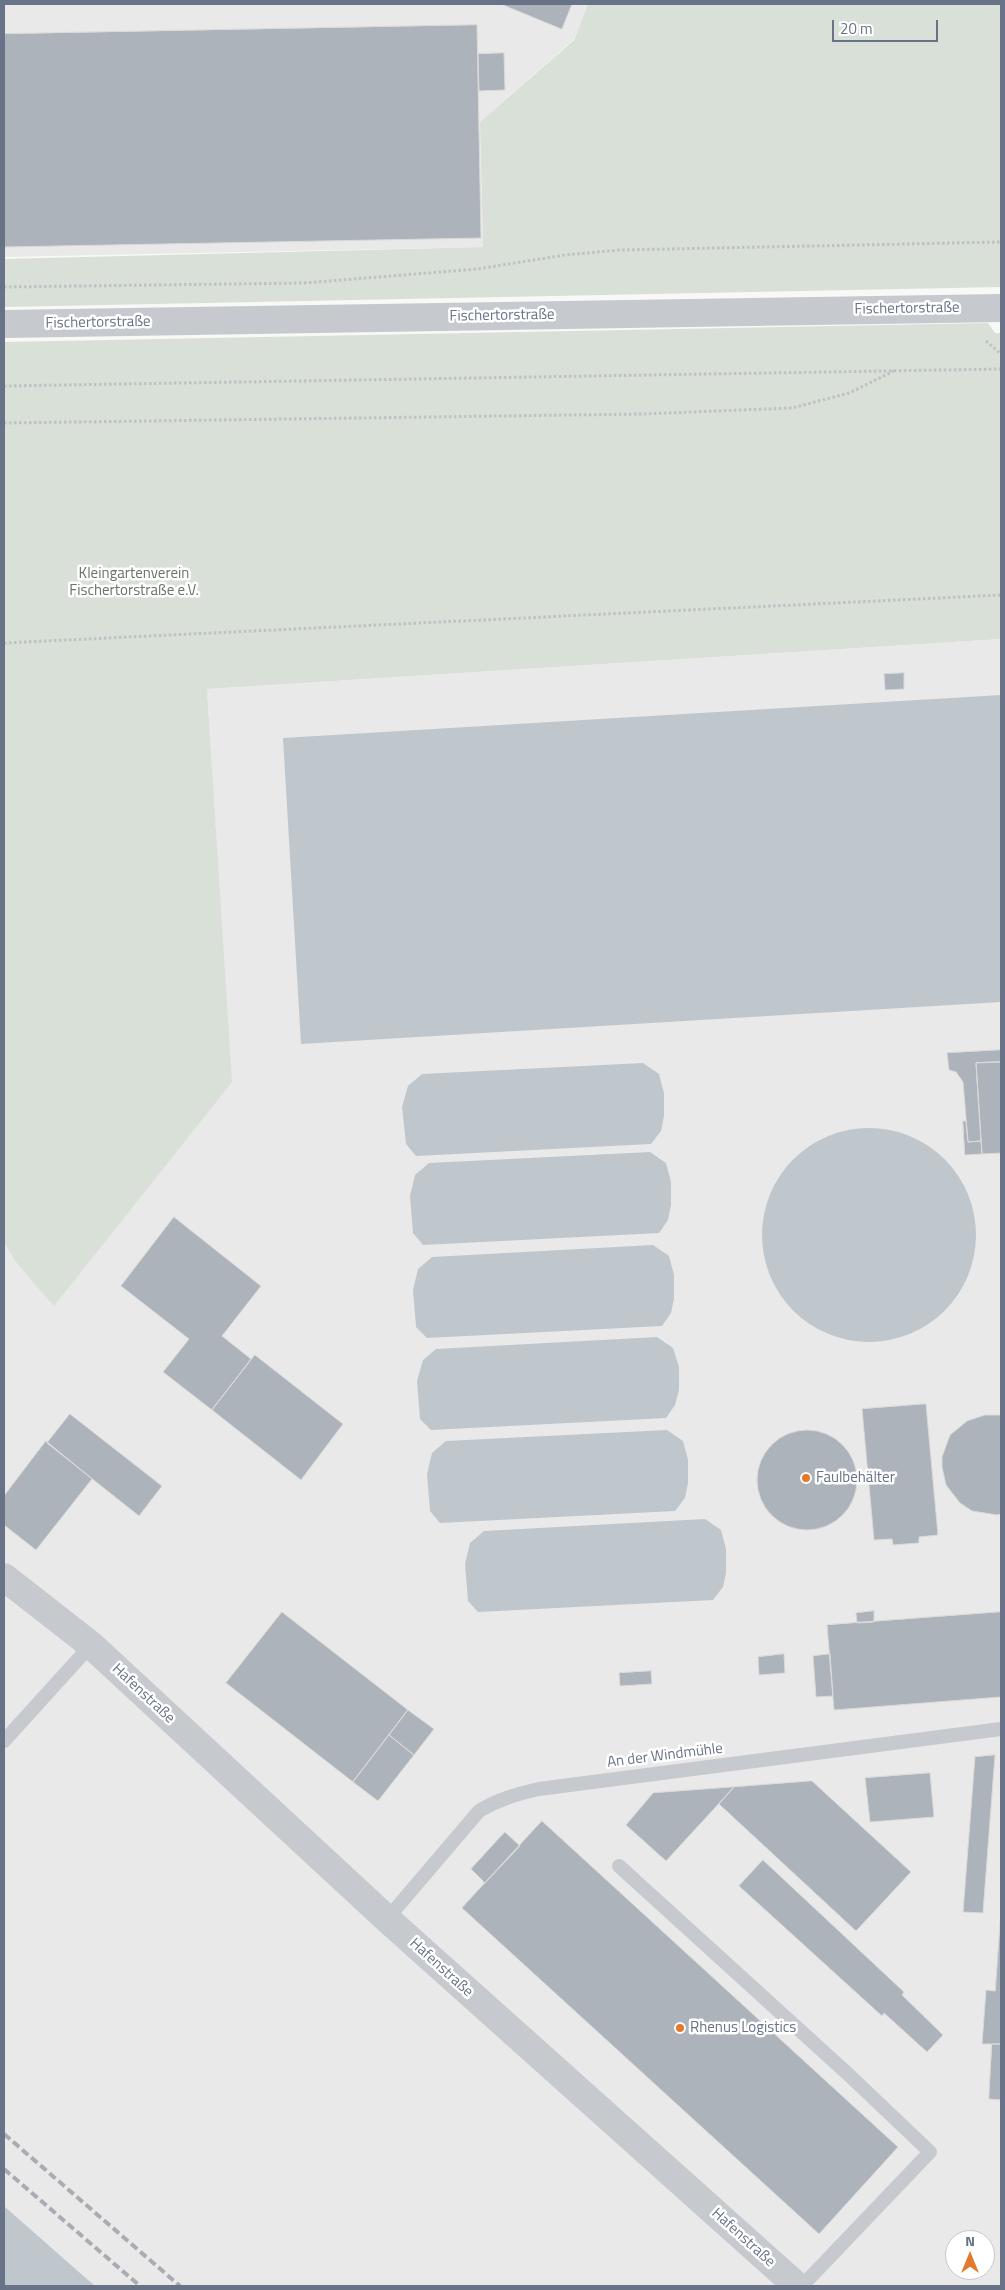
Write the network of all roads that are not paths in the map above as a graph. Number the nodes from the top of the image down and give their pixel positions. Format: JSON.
{"nodes":[{"id":1,"x":1001,"y":308,"type":"edge"},
{"id":2,"x":4,"y":324,"type":"edge"},
{"id":3,"x":4,"y":1577,"type":"edge"},
{"id":4,"x":91,"y":1645,"type":"junction"},
{"id":5,"x":1001,"y":1728,"type":"edge"},
{"id":6,"x":4,"y":1741,"type":"edge"},
{"id":7,"x":619,"y":1866,"type":"dead end"},
{"id":8,"x":387,"y":1919,"type":"junction"},
{"id":9,"x":797,"y":2286,"type":"edge"},
{"id":10,"x":802,"y":2286,"type":"edge"}],
"edges":[{"from":1,"to":2,"type":"street","name":"Fischertorstraße"},
{"from":3,"to":4,"type":"street","name":"Hafenstraße"},
{"from":4,"to":6,"type":"lane"},
{"from":4,"to":8,"type":"street","name":"Hafenstraße"},
{"from":5,"to":8,"type":"lane","name":"An der Windmühle"},
{"from":7,"to":10,"type":"lane"},
{"from":8,"to":9,"type":"street","name":"Hafenstraße"}]}
